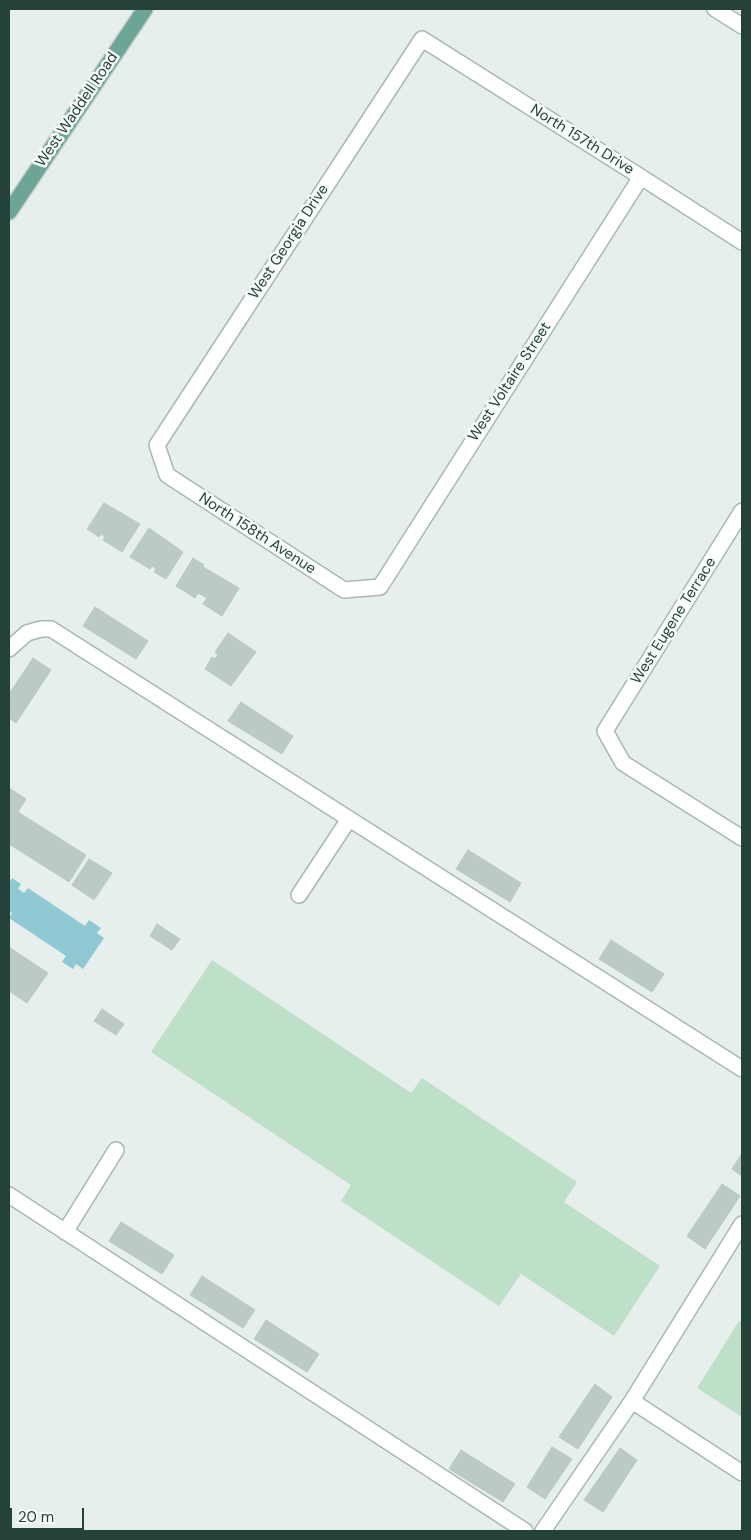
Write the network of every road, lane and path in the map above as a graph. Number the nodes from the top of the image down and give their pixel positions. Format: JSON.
{"nodes":[{"id":1,"x":145,"y":9,"type":"edge"},
{"id":2,"x":715,"y":9,"type":"edge"},
{"id":3,"x":742,"y":26,"type":"edge"},
{"id":4,"x":422,"y":39,"type":"joint"},
{"id":5,"x":641,"y":177,"type":"junction"},
{"id":6,"x":9,"y":212,"type":"edge"},
{"id":7,"x":742,"y":242,"type":"edge"},
{"id":8,"x":157,"y":445,"type":"joint"},
{"id":9,"x":742,"y":511,"type":"edge"},
{"id":10,"x":380,"y":587,"type":"joint"},
{"id":11,"x":9,"y":649,"type":"edge"},
{"id":12,"x":349,"y":819,"type":"junction"},
{"id":13,"x":742,"y":838,"type":"edge"},
{"id":14,"x":299,"y":895,"type":"dead end"},
{"id":15,"x":742,"y":1068,"type":"edge"},
{"id":16,"x":116,"y":1150,"type":"dead end"},
{"id":17,"x":9,"y":1196,"type":"edge"},
{"id":18,"x":742,"y":1224,"type":"edge"},
{"id":19,"x":65,"y":1232,"type":"junction"},
{"id":20,"x":632,"y":1401,"type":"junction"},
{"id":21,"x":742,"y":1473,"type":"edge"},
{"id":22,"x":525,"y":1531,"type":"edge"},
{"id":23,"x":543,"y":1531,"type":"edge"}],
"edges":[{"from":1,"to":6,"type":"main road","name":"West Waddell Road"},
{"from":2,"to":3,"type":"street"},
{"from":4,"to":5,"type":"street","name":"North 157th Drive"},
{"from":4,"to":8,"type":"street","name":"West Georgia Drive"},
{"from":5,"to":7,"type":"street","name":"North 157th Drive"},
{"from":5,"to":10,"type":"street","name":"West Voltaire Street"},
{"from":8,"to":10,"type":"street","name":"North 158th Avenue"},
{"from":9,"to":13,"type":"street","name":"West Eugene Terrace"},
{"from":11,"to":12,"type":"street"},
{"from":12,"to":14,"type":"street"},
{"from":12,"to":15,"type":"street"},
{"from":16,"to":19,"type":"street"},
{"from":17,"to":19,"type":"street"},
{"from":18,"to":20,"type":"street"},
{"from":19,"to":22,"type":"street"},
{"from":20,"to":21,"type":"street"},
{"from":20,"to":23,"type":"street"}]}
